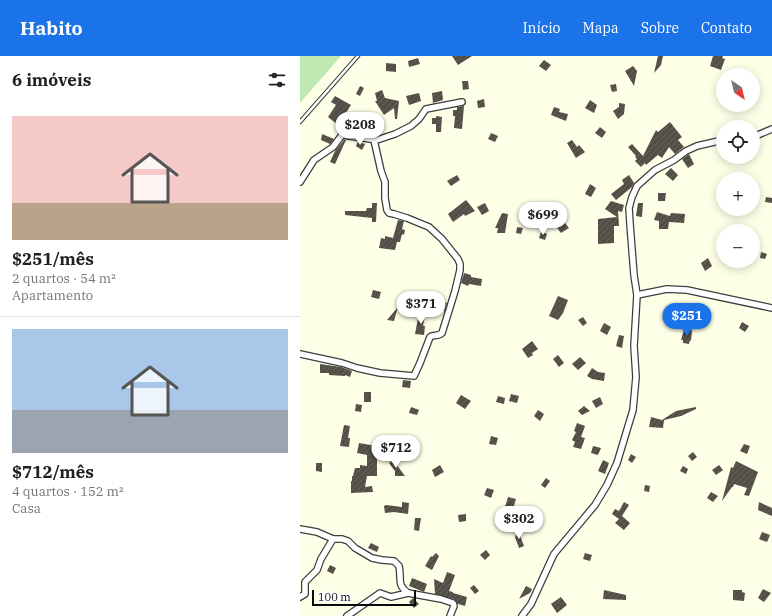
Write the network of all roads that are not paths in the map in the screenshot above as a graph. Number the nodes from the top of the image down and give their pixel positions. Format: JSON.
{"nodes":[{"id":1,"x":358,"y":56,"type":"edge"},
{"id":2,"x":462,"y":102,"type":"dead end"},
{"id":3,"x":300,"y":122,"type":"edge"},
{"id":4,"x":772,"y":129,"type":"edge"},
{"id":5,"x":760,"y":133,"type":"edge"},
{"id":6,"x":374,"y":140,"type":"junction"},
{"id":7,"x":716,"y":142,"type":"edge"},
{"id":8,"x":300,"y":182,"type":"edge"},
{"id":9,"x":637,"y":295,"type":"junction"},
{"id":10,"x":772,"y":308,"type":"edge"},
{"id":11,"x":300,"y":354,"type":"edge"},
{"id":12,"x":300,"y":529,"type":"edge"},
{"id":13,"x":332,"y":539,"type":"junction"},
{"id":14,"x":408,"y":594,"type":"junction"},
{"id":15,"x":300,"y":597,"type":"edge"},
{"id":16,"x":347,"y":616,"type":"edge"},
{"id":17,"x":450,"y":616,"type":"edge"},
{"id":18,"x":522,"y":616,"type":"edge"}],
"edges":[{"from":1,"to":3,"type":"lane"},
{"from":2,"to":6,"type":"street"},
{"from":4,"to":5,"type":"street"},
{"from":6,"to":8,"type":"street"},
{"from":6,"to":11,"type":"street"},
{"from":7,"to":9,"type":"street"},
{"from":9,"to":10,"type":"street"},
{"from":9,"to":18,"type":"street"},
{"from":12,"to":13,"type":"street"},
{"from":13,"to":14,"type":"street"},
{"from":13,"to":15,"type":"street"},
{"from":14,"to":16,"type":"street"},
{"from":14,"to":17,"type":"street"}]}
